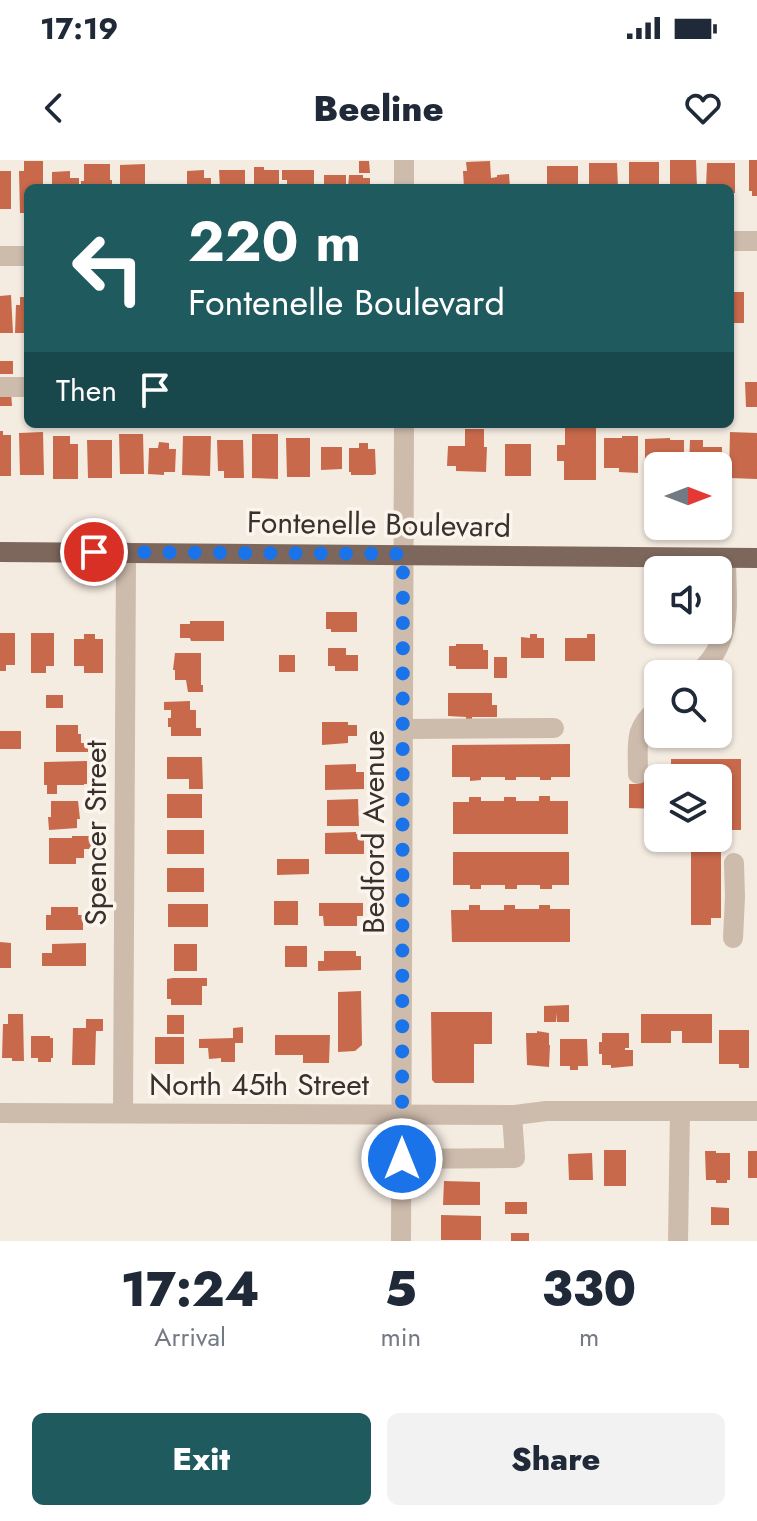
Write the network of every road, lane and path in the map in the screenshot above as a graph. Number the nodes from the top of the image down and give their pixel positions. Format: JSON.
{"nodes":[{"id":1,"x":404,"y":160,"type":"edge"},
{"id":2,"x":404,"y":184,"type":"edge"},
{"id":3,"x":734,"y":241,"type":"edge"},
{"id":4,"x":757,"y":241,"type":"edge"},
{"id":5,"x":0,"y":256,"type":"edge"},
{"id":6,"x":24,"y":256,"type":"edge"},
{"id":7,"x":0,"y":387,"type":"edge"},
{"id":8,"x":24,"y":387,"type":"edge"},
{"id":9,"x":404,"y":428,"type":"edge"},
{"id":10,"x":0,"y":552,"type":"edge"},
{"id":11,"x":126,"y":552,"type":"junction"},
{"id":12,"x":403,"y":554,"type":"junction"},
{"id":13,"x":644,"y":557,"type":"edge"},
{"id":14,"x":732,"y":558,"type":"edge"},
{"id":15,"x":757,"y":558,"type":"edge"},
{"id":16,"x":644,"y":721,"type":"edge"},
{"id":17,"x":554,"y":728,"type":"dead end"},
{"id":18,"x":403,"y":729,"type":"junction"},
{"id":19,"x":638,"y":774,"type":"dead end"},
{"id":20,"x":734,"y":863,"type":"dead end"},
{"id":21,"x":735,"y":897,"type":"junction"},
{"id":22,"x":757,"y":897,"type":"edge"},
{"id":23,"x":733,"y":938,"type":"dead end"},
{"id":24,"x":757,"y":1111,"type":"edge"},
{"id":25,"x":680,"y":1112,"type":"junction"},
{"id":26,"x":0,"y":1113,"type":"edge"},
{"id":27,"x":123,"y":1113,"type":"junction"},
{"id":28,"x":402,"y":1114,"type":"junction"},
{"id":29,"x":512,"y":1115,"type":"junction"},
{"id":30,"x":402,"y":1159,"type":"junction"},
{"id":31,"x":401,"y":1241,"type":"edge"},
{"id":32,"x":678,"y":1241,"type":"edge"}],
"edges":[{"from":1,"to":2,"type":"street"},
{"from":3,"to":4,"type":"street"},
{"from":5,"to":6,"type":"street"},
{"from":7,"to":8,"type":"street"},
{"from":9,"to":12,"type":"street","name":"Bedford Avenue"},
{"from":10,"to":11,"type":"main road","name":"Fontenelle Boulevard"},
{"from":11,"to":12,"type":"main road","name":"Fontenelle Boulevard"},
{"from":11,"to":27,"type":"street","name":"Spencer Street"},
{"from":12,"to":13,"type":"main road","name":"Fontenelle Boulevard"},
{"from":12,"to":18,"type":"street","name":"Bedford Avenue"},
{"from":14,"to":15,"type":"main road","name":"Fontenelle Boulevard"},
{"from":16,"to":19,"type":"street"},
{"from":17,"to":18,"type":"street"},
{"from":18,"to":28,"type":"street","name":"Bedford Avenue"},
{"from":20,"to":21,"type":"street"},
{"from":21,"to":22,"type":"street"},
{"from":21,"to":23,"type":"street"},
{"from":24,"to":25,"type":"street","name":"North 45th Street"},
{"from":25,"to":29,"type":"street","name":"North 45th Street"},
{"from":25,"to":32,"type":"street"},
{"from":26,"to":27,"type":"street","name":"North 45th Street"},
{"from":27,"to":28,"type":"street","name":"North 45th Street"},
{"from":28,"to":29,"type":"street","name":"North 45th Street"},
{"from":28,"to":30,"type":"street","name":"Bedford Avenue"},
{"from":29,"to":30,"type":"street"},
{"from":30,"to":31,"type":"street","name":"Bedford Avenue"}]}
